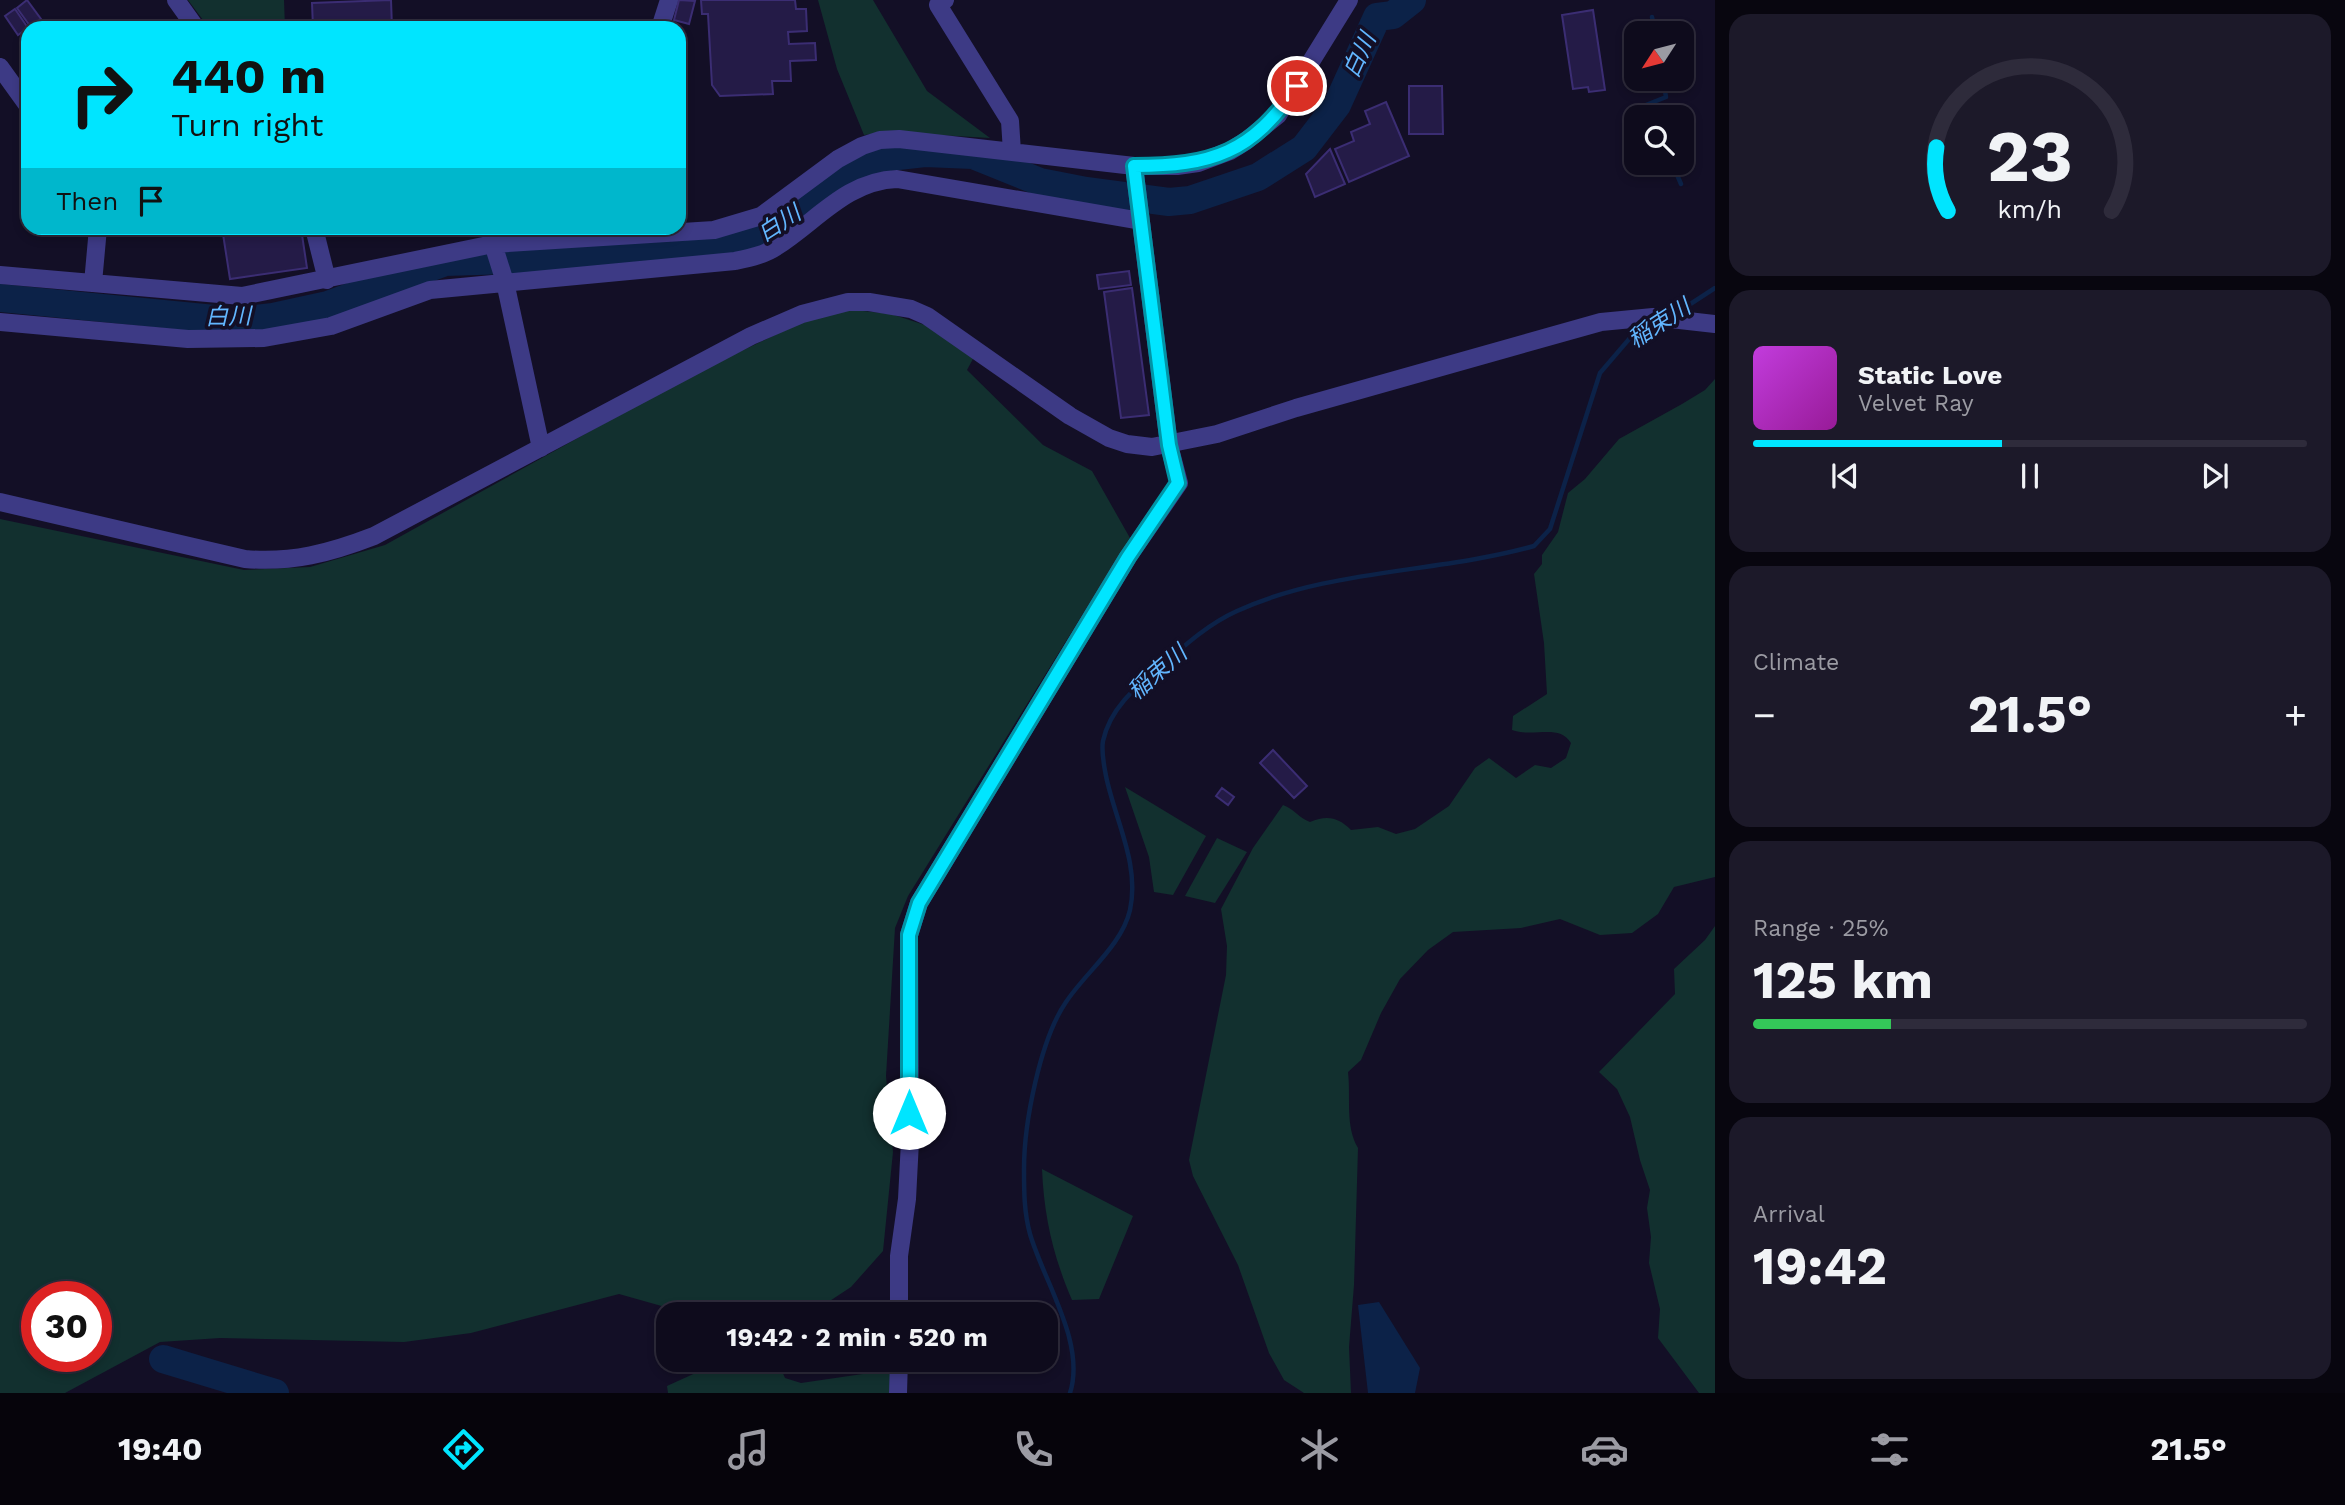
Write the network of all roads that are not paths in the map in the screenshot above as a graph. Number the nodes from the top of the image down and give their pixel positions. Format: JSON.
{"nodes":[{"id":1,"x":176,"y":0,"type":"edge"},
{"id":2,"x":669,"y":0,"type":"edge"},
{"id":3,"x":945,"y":0,"type":"edge"},
{"id":4,"x":1349,"y":0,"type":"edge"},
{"id":5,"x":192,"y":21,"type":"edge"},
{"id":6,"x":662,"y":21,"type":"edge"},
{"id":7,"x":0,"y":67,"type":"edge"},
{"id":8,"x":21,"y":96,"type":"edge"},
{"id":9,"x":1012,"y":152,"type":"junction"},
{"id":10,"x":1134,"y":166,"type":"junction"},
{"id":11,"x":1140,"y":220,"type":"junction"},
{"id":12,"x":686,"y":232,"type":"edge"},
{"id":13,"x":97,"y":235,"type":"edge"},
{"id":14,"x":316,"y":235,"type":"edge"},
{"id":15,"x":502,"y":235,"type":"edge"},
{"id":16,"x":635,"y":235,"type":"edge"},
{"id":17,"x":493,"y":244,"type":"junction"},
{"id":18,"x":0,"y":275,"type":"edge"},
{"id":19,"x":327,"y":280,"type":"junction"},
{"id":20,"x":505,"y":282,"type":"junction"},
{"id":21,"x":93,"y":283,"type":"junction"},
{"id":22,"x":0,"y":322,"type":"edge"},
{"id":23,"x":1715,"y":324,"type":"edge"},
{"id":24,"x":1169,"y":445,"type":"junction"},
{"id":25,"x":541,"y":448,"type":"junction"},
{"id":26,"x":0,"y":502,"type":"edge"},
{"id":27,"x":899,"y":1302,"type":"edge"},
{"id":28,"x":899,"y":1372,"type":"edge"},
{"id":29,"x":898,"y":1393,"type":"edge"}],
"edges":[{"from":1,"to":5,"type":"street"},
{"from":2,"to":6,"type":"street"},
{"from":3,"to":9,"type":"street"},
{"from":4,"to":10,"type":"street"},
{"from":7,"to":8,"type":"street"},
{"from":9,"to":10,"type":"street"},
{"from":9,"to":12,"type":"street"},
{"from":10,"to":11,"type":"street"},
{"from":11,"to":20,"type":"street"},
{"from":11,"to":24,"type":"street"},
{"from":13,"to":21,"type":"street"},
{"from":14,"to":19,"type":"street"},
{"from":15,"to":17,"type":"street"},
{"from":16,"to":17,"type":"street"},
{"from":17,"to":19,"type":"street"},
{"from":17,"to":20,"type":"street"},
{"from":18,"to":21,"type":"street"},
{"from":19,"to":21,"type":"street"},
{"from":20,"to":22,"type":"street"},
{"from":20,"to":25,"type":"street"},
{"from":23,"to":24,"type":"street"},
{"from":24,"to":25,"type":"street"},
{"from":24,"to":27,"type":"street"},
{"from":25,"to":26,"type":"street"},
{"from":28,"to":29,"type":"street"}]}
